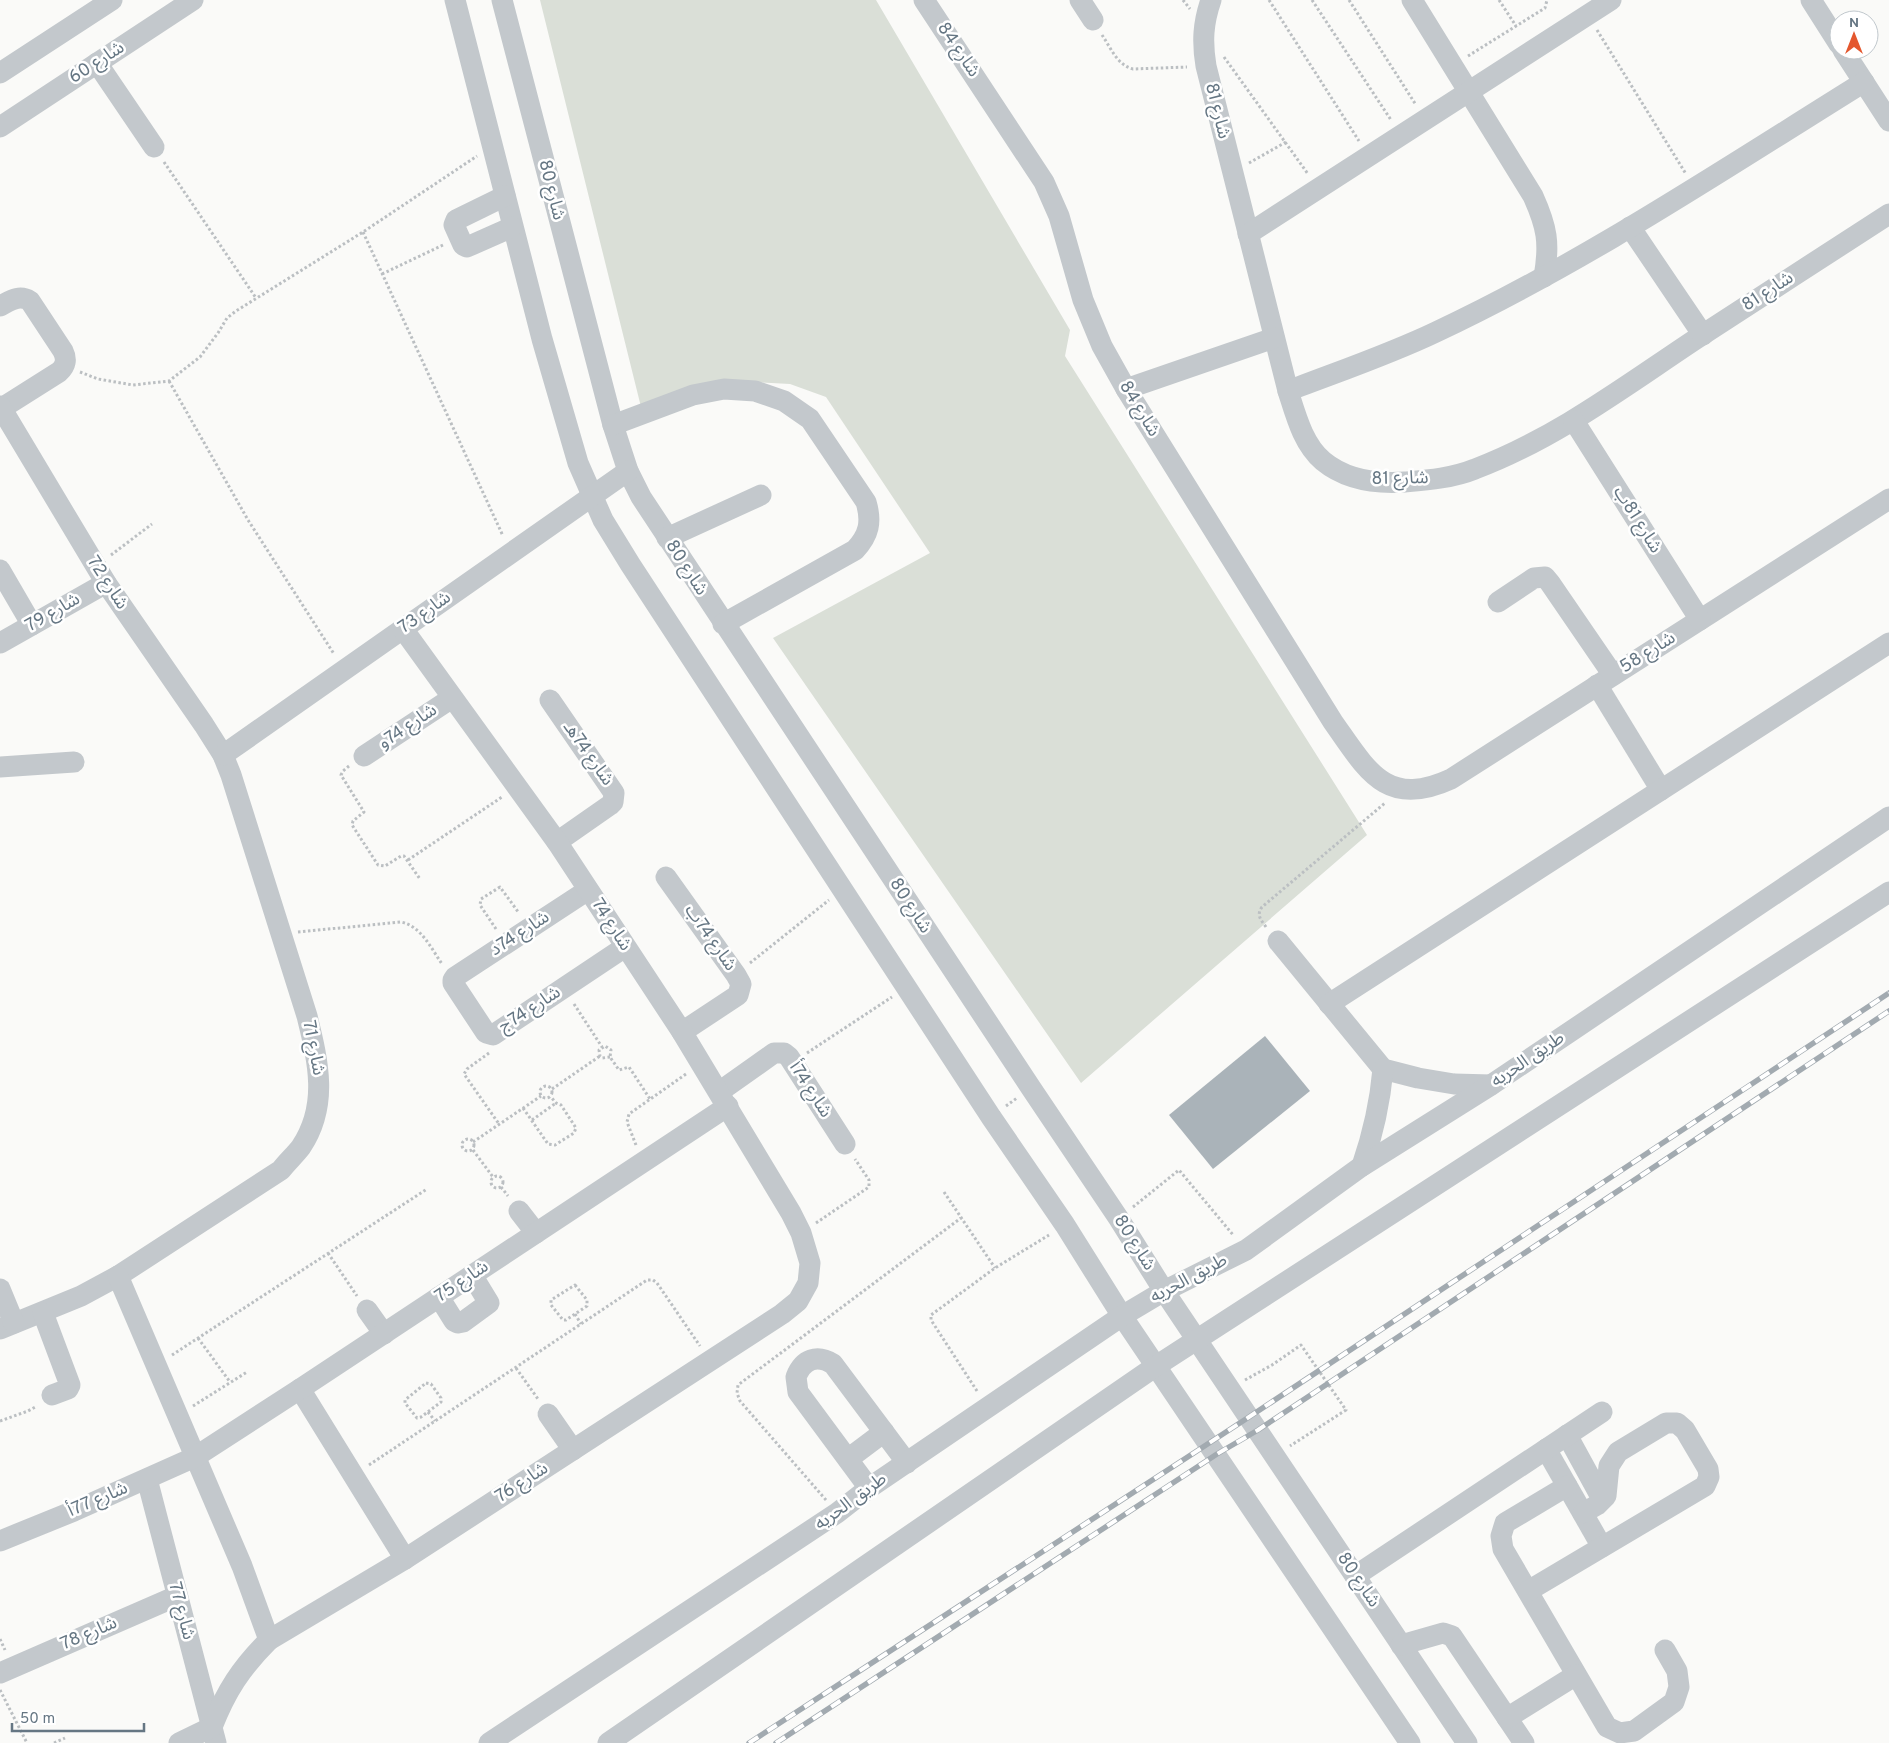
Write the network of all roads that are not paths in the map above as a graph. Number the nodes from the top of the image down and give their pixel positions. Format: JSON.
{"nodes":[{"id":1,"x":112,"y":0,"type":"edge"},
{"id":2,"x":193,"y":0,"type":"edge"},
{"id":3,"x":455,"y":0,"type":"edge"},
{"id":4,"x":502,"y":0,"type":"edge"},
{"id":5,"x":924,"y":0,"type":"edge"},
{"id":6,"x":1080,"y":0,"type":"edge"},
{"id":7,"x":1211,"y":0,"type":"edge"},
{"id":8,"x":1412,"y":0,"type":"edge"},
{"id":9,"x":1611,"y":0,"type":"edge"},
{"id":10,"x":1811,"y":0,"type":"edge"},
{"id":11,"x":1093,"y":20,"type":"road end"},
{"id":12,"x":1829,"y":28,"type":"edge"},
{"id":13,"x":1850,"y":60,"type":"edge"},
{"id":14,"x":97,"y":63,"type":"junction"},
{"id":15,"x":0,"y":73,"type":"edge"},
{"id":16,"x":1864,"y":82,"type":"junction"},
{"id":17,"x":1468,"y":92,"type":"junction"},
{"id":18,"x":1889,"y":120,"type":"edge"},
{"id":19,"x":0,"y":127,"type":"edge"},
{"id":20,"x":154,"y":147,"type":"road end"},
{"id":21,"x":505,"y":196,"type":"junction"},
{"id":22,"x":1889,"y":214,"type":"edge"},
{"id":23,"x":512,"y":227,"type":"junction"},
{"id":24,"x":1630,"y":228,"type":"junction"},
{"id":25,"x":1248,"y":234,"type":"junction"},
{"id":26,"x":1544,"y":277,"type":"junction"},
{"id":27,"x":0,"y":306,"type":"edge"},
{"id":28,"x":1703,"y":335,"type":"junction"},
{"id":29,"x":1274,"y":338,"type":"junction"},
{"id":30,"x":1126,"y":389,"type":"junction"},
{"id":31,"x":1288,"y":391,"type":"junction"},
{"id":32,"x":1,"y":407,"type":"edge"},
{"id":33,"x":1574,"y":421,"type":"junction"},
{"id":34,"x":613,"y":425,"type":"junction"},
{"id":35,"x":628,"y":471,"type":"junction"},
{"id":36,"x":760,"y":494,"type":"dead end"},
{"id":37,"x":592,"y":497,"type":"junction"},
{"id":38,"x":1889,"y":499,"type":"edge"},
{"id":39,"x":667,"y":538,"type":"junction"},
{"id":40,"x":0,"y":570,"type":"edge"},
{"id":41,"x":101,"y":575,"type":"junction"},
{"id":42,"x":1498,"y":602,"type":"dead end"},
{"id":43,"x":1700,"y":620,"type":"junction"},
{"id":44,"x":32,"y":624,"type":"junction"},
{"id":45,"x":723,"y":624,"type":"junction"},
{"id":46,"x":403,"y":629,"type":"junction"},
{"id":47,"x":1889,"y":643,"type":"edge"},
{"id":48,"x":0,"y":644,"type":"edge"},
{"id":49,"x":1605,"y":680,"type":"junction"},
{"id":50,"x":452,"y":698,"type":"junction"},
{"id":51,"x":550,"y":700,"type":"dead end"},
{"id":52,"x":223,"y":755,"type":"junction"},
{"id":53,"x":364,"y":756,"type":"road end"},
{"id":54,"x":74,"y":762,"type":"dead end"},
{"id":55,"x":0,"y":767,"type":"edge"},
{"id":56,"x":1401,"y":790,"type":"joint"},
{"id":57,"x":1661,"y":790,"type":"junction"},
{"id":58,"x":1889,"y":817,"type":"edge"},
{"id":59,"x":556,"y":842,"type":"junction"},
{"id":60,"x":666,"y":877,"type":"dead end"},
{"id":61,"x":588,"y":890,"type":"junction"},
{"id":62,"x":1889,"y":892,"type":"edge"},
{"id":63,"x":1278,"y":942,"type":"road end"},
{"id":64,"x":625,"y":947,"type":"junction"},
{"id":65,"x":453,"y":980,"type":"joint"},
{"id":66,"x":1329,"y":1004,"type":"junction"},
{"id":67,"x":682,"y":1032,"type":"junction"},
{"id":68,"x":1383,"y":1069,"type":"junction"},
{"id":69,"x":1490,"y":1085,"type":"junction"},
{"id":70,"x":723,"y":1099,"type":"junction"},
{"id":71,"x":845,"y":1144,"type":"road end"},
{"id":72,"x":1362,"y":1166,"type":"junction"},
{"id":73,"x":519,"y":1211,"type":"dead end"},
{"id":74,"x":536,"y":1233,"type":"junction"},
{"id":75,"x":801,"y":1233,"type":"joint"},
{"id":76,"x":118,"y":1276,"type":"junction"},
{"id":77,"x":472,"y":1276,"type":"junction"},
{"id":78,"x":0,"y":1289,"type":"edge"},
{"id":79,"x":1164,"y":1291,"type":"junction"},
{"id":80,"x":439,"y":1298,"type":"junction"},
{"id":81,"x":367,"y":1310,"type":"road end"},
{"id":82,"x":43,"y":1313,"type":"junction"},
{"id":83,"x":1122,"y":1316,"type":"junction"},
{"id":84,"x":7,"y":1326,"type":"edge"},
{"id":85,"x":384,"y":1334,"type":"junction"},
{"id":86,"x":1197,"y":1339,"type":"junction"},
{"id":87,"x":1156,"y":1366,"type":"junction"},
{"id":88,"x":300,"y":1389,"type":"junction"},
{"id":89,"x":52,"y":1395,"type":"road end"},
{"id":90,"x":1602,"y":1412,"type":"dead end"},
{"id":91,"x":548,"y":1414,"type":"road end"},
{"id":92,"x":884,"y":1432,"type":"junction"},
{"id":93,"x":1568,"y":1435,"type":"junction"},
{"id":94,"x":1546,"y":1449,"type":"junction"},
{"id":95,"x":573,"y":1450,"type":"junction"},
{"id":96,"x":195,"y":1456,"type":"junction"},
{"id":97,"x":848,"y":1460,"type":"junction"},
{"id":98,"x":907,"y":1463,"type":"junction"},
{"id":99,"x":147,"y":1480,"type":"junction"},
{"id":100,"x":1568,"y":1486,"type":"junction"},
{"id":101,"x":869,"y":1488,"type":"junction"},
{"id":102,"x":1602,"y":1499,"type":"junction"},
{"id":103,"x":1583,"y":1513,"type":"junction"},
{"id":104,"x":0,"y":1541,"type":"edge"},
{"id":105,"x":1602,"y":1547,"type":"junction"},
{"id":106,"x":405,"y":1559,"type":"junction"},
{"id":107,"x":1355,"y":1576,"type":"junction"},
{"id":108,"x":1528,"y":1591,"type":"junction"},
{"id":109,"x":177,"y":1596,"type":"junction"},
{"id":110,"x":269,"y":1640,"type":"junction"},
{"id":111,"x":1402,"y":1645,"type":"junction"},
{"id":112,"x":1665,"y":1650,"type":"dead end"},
{"id":113,"x":0,"y":1673,"type":"edge"},
{"id":114,"x":1576,"y":1675,"type":"junction"},
{"id":115,"x":1507,"y":1718,"type":"junction"},
{"id":116,"x":214,"y":1735,"type":"edge"},
{"id":117,"x":179,"y":1743,"type":"edge"},
{"id":118,"x":489,"y":1743,"type":"edge"},
{"id":119,"x":608,"y":1743,"type":"edge"},
{"id":120,"x":1410,"y":1743,"type":"edge"},
{"id":121,"x":1467,"y":1743,"type":"edge"},
{"id":122,"x":1524,"y":1743,"type":"edge"}],
"edges":[{"from":1,"to":15,"type":"street"},
{"from":2,"to":14,"type":"street","name":"شارع 60"},
{"from":3,"to":21,"type":"street"},
{"from":4,"to":34,"type":"street","name":"شارع 80"},
{"from":5,"to":30,"type":"street","name":"شارع 84"},
{"from":6,"to":11,"type":"street"},
{"from":7,"to":25,"type":"street","name":"شارع 81"},
{"from":8,"to":17,"type":"street"},
{"from":9,"to":17,"type":"street"},
{"from":10,"to":12,"type":"street"},
{"from":13,"to":16,"type":"street"},
{"from":14,"to":19,"type":"street","name":"شارع 60"},
{"from":14,"to":20,"type":"street"},
{"from":16,"to":18,"type":"street"},
{"from":16,"to":24,"type":"street"},
{"from":17,"to":25,"type":"street"},
{"from":17,"to":26,"type":"street"},
{"from":21,"to":23,"type":"street"},
{"from":21,"to":23,"type":"street"},
{"from":22,"to":28,"type":"street","name":"شارع 81"},
{"from":23,"to":37,"type":"street"},
{"from":24,"to":26,"type":"street"},
{"from":24,"to":28,"type":"street"},
{"from":25,"to":29,"type":"street","name":"شارع 81"},
{"from":26,"to":31,"type":"street"},
{"from":27,"to":32,"type":"street"},
{"from":28,"to":33,"type":"street","name":"شارع 81"},
{"from":29,"to":30,"type":"street"},
{"from":29,"to":31,"type":"street","name":"شارع 81"},
{"from":30,"to":56,"type":"street","name":"شارع 84"},
{"from":31,"to":33,"type":"street","name":"شارع 81"},
{"from":32,"to":41,"type":"street","name":"شارع 72"},
{"from":33,"to":43,"type":"street","name":"شارع 81ب"},
{"from":34,"to":35,"type":"street","name":"شارع 80"},
{"from":34,"to":45,"type":"street"},
{"from":35,"to":37,"type":"street","name":"شارع 73"},
{"from":35,"to":39,"type":"street","name":"شارع 80"},
{"from":36,"to":39,"type":"street"},
{"from":37,"to":46,"type":"street","name":"شارع 73"},
{"from":37,"to":83,"type":"street"},
{"from":38,"to":43,"type":"street","name":"شارع 58"},
{"from":39,"to":45,"type":"street","name":"شارع 80"},
{"from":40,"to":44,"type":"street"},
{"from":41,"to":44,"type":"street","name":"شارع 79"},
{"from":41,"to":52,"type":"street","name":"شارع 72"},
{"from":42,"to":49,"type":"street"},
{"from":43,"to":49,"type":"street","name":"شارع 58"},
{"from":44,"to":48,"type":"street","name":"شارع 79"},
{"from":45,"to":79,"type":"street","name":"شارع 80"},
{"from":46,"to":50,"type":"street","name":"شارع 74"},
{"from":46,"to":52,"type":"street","name":"شارع 73"},
{"from":47,"to":57,"type":"street"},
{"from":49,"to":56,"type":"street","name":"شارع 58"},
{"from":49,"to":57,"type":"street"},
{"from":50,"to":53,"type":"street","name":"شارع 74و"},
{"from":50,"to":59,"type":"street","name":"شارع 74"},
{"from":51,"to":59,"type":"street","name":"شارع 74هـ"},
{"from":52,"to":76,"type":"street","name":"شارع 71"},
{"from":54,"to":55,"type":"street"},
{"from":57,"to":66,"type":"street"},
{"from":58,"to":69,"type":"street","name":"طريق الحريه"},
{"from":59,"to":61,"type":"street","name":"شارع 74"},
{"from":60,"to":67,"type":"street","name":"شارع 74ب"},
{"from":61,"to":64,"type":"street","name":"شارع 74"},
{"from":61,"to":65,"type":"street","name":"شارع 74د"},
{"from":62,"to":86,"type":"street"},
{"from":63,"to":66,"type":"street"},
{"from":64,"to":65,"type":"street","name":"شارع 74ج"},
{"from":64,"to":67,"type":"street","name":"شارع 74"},
{"from":66,"to":68,"type":"street"},
{"from":67,"to":70,"type":"street","name":"شارع 74"},
{"from":68,"to":69,"type":"street"},
{"from":68,"to":72,"type":"street"},
{"from":69,"to":72,"type":"street","name":"طريق الحريه"},
{"from":70,"to":71,"type":"street","name":"شارع 74أ"},
{"from":70,"to":74,"type":"street","name":"شارع 75"},
{"from":70,"to":75,"type":"street","name":"شارع 74"},
{"from":72,"to":79,"type":"street","name":"طريق الحريه"},
{"from":73,"to":74,"type":"street"},
{"from":74,"to":77,"type":"street","name":"شارع 75"},
{"from":75,"to":95,"type":"street","name":"شارع 76"},
{"from":76,"to":82,"type":"street","name":"شارع 71"},
{"from":76,"to":96,"type":"street"},
{"from":77,"to":80,"type":"street","name":"شارع 75"},
{"from":77,"to":80,"type":"street"},
{"from":78,"to":84,"type":"street"},
{"from":79,"to":83,"type":"street","name":"طريق الحريه"},
{"from":79,"to":86,"type":"street","name":"شارع 80"},
{"from":80,"to":85,"type":"street","name":"شارع 75"},
{"from":81,"to":85,"type":"street"},
{"from":82,"to":84,"type":"street","name":"شارع 71"},
{"from":82,"to":89,"type":"street"},
{"from":83,"to":87,"type":"street"},
{"from":83,"to":98,"type":"street","name":"طريق الحريه"},
{"from":85,"to":88,"type":"street","name":"شارع 75"},
{"from":86,"to":87,"type":"street"},
{"from":86,"to":107,"type":"street","name":"شارع 80"},
{"from":87,"to":119,"type":"street"},
{"from":87,"to":120,"type":"street"},
{"from":88,"to":96,"type":"street","name":"شارع 75"},
{"from":88,"to":106,"type":"street"},
{"from":90,"to":93,"type":"street"},
{"from":91,"to":95,"type":"street"},
{"from":92,"to":97,"type":"street"},
{"from":92,"to":97,"type":"street"},
{"from":92,"to":98,"type":"street"},
{"from":93,"to":94,"type":"street"},
{"from":93,"to":102,"type":"street"},
{"from":94,"to":100,"type":"street"},
{"from":94,"to":107,"type":"street"},
{"from":95,"to":106,"type":"street","name":"شارع 76"},
{"from":96,"to":99,"type":"street","name":"شارع 77أ"},
{"from":96,"to":110,"type":"street"},
{"from":97,"to":101,"type":"street"},
{"from":98,"to":101,"type":"street","name":"طريق الحريه"},
{"from":99,"to":104,"type":"street","name":"شارع 77أ"},
{"from":99,"to":109,"type":"street","name":"شارع 77"},
{"from":100,"to":103,"type":"street"},
{"from":100,"to":108,"type":"street"},
{"from":101,"to":118,"type":"street","name":"طريق الحريه"},
{"from":102,"to":103,"type":"street"},
{"from":102,"to":105,"type":"street"},
{"from":103,"to":105,"type":"street"},
{"from":105,"to":108,"type":"street"},
{"from":106,"to":110,"type":"street","name":"شارع 76"},
{"from":107,"to":111,"type":"street","name":"شارع 80"},
{"from":108,"to":114,"type":"street"},
{"from":109,"to":113,"type":"street","name":"شارع 78"},
{"from":109,"to":116,"type":"street","name":"شارع 77"},
{"from":110,"to":116,"type":"street","name":"شارع 76"},
{"from":111,"to":115,"type":"street"},
{"from":111,"to":121,"type":"street","name":"شارع 80"},
{"from":112,"to":114,"type":"street"},
{"from":114,"to":115,"type":"street"},
{"from":115,"to":122,"type":"street"},
{"from":116,"to":117,"type":"street"}]}
